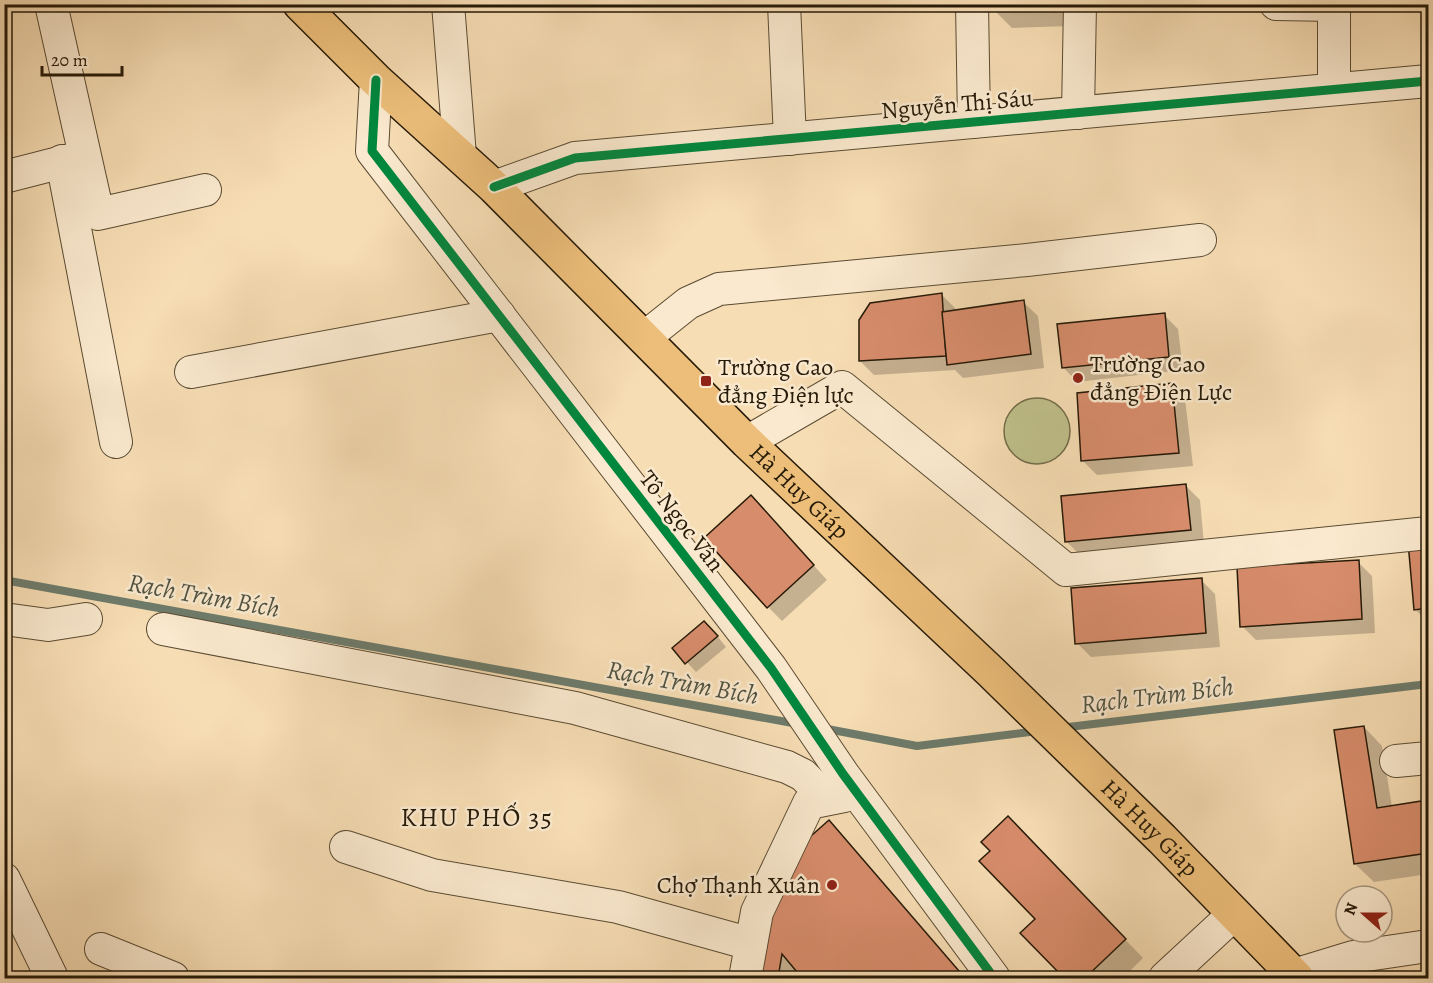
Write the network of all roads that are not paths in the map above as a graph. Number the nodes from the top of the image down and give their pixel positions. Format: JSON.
{"nodes":[{"id":1,"x":51,"y":4,"type":"edge"},
{"id":2,"x":300,"y":4,"type":"edge"},
{"id":3,"x":448,"y":4,"type":"edge"},
{"id":4,"x":784,"y":4,"type":"edge"},
{"id":5,"x":972,"y":4,"type":"edge"},
{"id":6,"x":1080,"y":4,"type":"edge"},
{"id":7,"x":1276,"y":4,"type":"edge"},
{"id":8,"x":1334,"y":5,"type":"edge"},
{"id":9,"x":376,"y":81,"type":"junction"},
{"id":10,"x":1428,"y":81,"type":"edge"},
{"id":11,"x":1334,"y":89,"type":"junction"},
{"id":12,"x":1078,"y":113,"type":"junction"},
{"id":13,"x":974,"y":122,"type":"junction"},
{"id":14,"x":790,"y":139,"type":"junction"},
{"id":15,"x":460,"y":156,"type":"junction"},
{"id":16,"x":74,"y":159,"type":"junction"},
{"id":17,"x":4,"y":177,"type":"edge"},
{"id":18,"x":494,"y":187,"type":"junction"},
{"id":19,"x":205,"y":190,"type":"dead end"},
{"id":20,"x":1200,"y":240,"type":"dead end"},
{"id":21,"x":499,"y":315,"type":"junction"},
{"id":22,"x":644,"y":338,"type":"junction"},
{"id":23,"x":191,"y":372,"type":"dead end"},
{"id":24,"x":116,"y":442,"type":"dead end"},
{"id":25,"x":747,"y":442,"type":"junction"},
{"id":26,"x":1428,"y":533,"type":"edge"},
{"id":27,"x":4,"y":619,"type":"edge"},
{"id":28,"x":87,"y":619,"type":"dead end"},
{"id":29,"x":163,"y":629,"type":"dead end"},
{"id":30,"x":1428,"y":758,"type":"edge"},
{"id":31,"x":1396,"y":761,"type":"dead end"},
{"id":32,"x":843,"y":789,"type":"junction"},
{"id":33,"x":346,"y":847,"type":"dead end"},
{"id":34,"x":4,"y":879,"type":"edge"},
{"id":35,"x":1233,"y":915,"type":"junction"},
{"id":36,"x":751,"y":944,"type":"junction"},
{"id":37,"x":1428,"y":946,"type":"edge"},
{"id":38,"x":101,"y":949,"type":"dead end"},
{"id":39,"x":1295,"y":977,"type":"edge"},
{"id":40,"x":52,"y":978,"type":"edge"},
{"id":41,"x":173,"y":978,"type":"edge"},
{"id":42,"x":745,"y":978,"type":"edge"},
{"id":43,"x":994,"y":978,"type":"edge"},
{"id":44,"x":1164,"y":978,"type":"edge"}],
"edges":[{"from":1,"to":16,"type":"street"},
{"from":2,"to":9,"type":"main road","name":"Hà Huy Giáp"},
{"from":3,"to":15,"type":"street"},
{"from":4,"to":14,"type":"street"},
{"from":5,"to":13,"type":"street"},
{"from":6,"to":12,"type":"street"},
{"from":7,"to":8,"type":"street"},
{"from":8,"to":11,"type":"street"},
{"from":9,"to":15,"type":"main road","name":"Hà Huy Giáp"},
{"from":9,"to":21,"type":"street","name":"Tô Ngọc Vân"},
{"from":10,"to":11,"type":"street","name":"Nguyễn Thị Sáu"},
{"from":11,"to":12,"type":"street","name":"Nguyễn Thị Sáu"},
{"from":12,"to":13,"type":"street","name":"Nguyễn Thị Sáu"},
{"from":13,"to":14,"type":"street","name":"Nguyễn Thị Sáu"},
{"from":14,"to":18,"type":"street","name":"Nguyễn Thị Sáu"},
{"from":15,"to":18,"type":"main road","name":"Hà Huy Giáp"},
{"from":16,"to":17,"type":"street"},
{"from":16,"to":19,"type":"street"},
{"from":16,"to":24,"type":"street"},
{"from":18,"to":22,"type":"main road","name":"Hà Huy Giáp"},
{"from":20,"to":22,"type":"street"},
{"from":21,"to":23,"type":"street"},
{"from":21,"to":32,"type":"street","name":"Tô Ngọc Vân"},
{"from":22,"to":25,"type":"main road","name":"Hà Huy Giáp"},
{"from":25,"to":26,"type":"street"},
{"from":25,"to":35,"type":"main road","name":"Hà Huy Giáp"},
{"from":27,"to":28,"type":"street"},
{"from":29,"to":32,"type":"street"},
{"from":30,"to":31,"type":"street"},
{"from":32,"to":36,"type":"street"},
{"from":32,"to":43,"type":"street","name":"Tô Ngọc Vân"},
{"from":33,"to":36,"type":"street"},
{"from":34,"to":40,"type":"street"},
{"from":35,"to":39,"type":"main road","name":"Hà Huy Giáp"},
{"from":35,"to":44,"type":"street"},
{"from":36,"to":42,"type":"street"},
{"from":37,"to":39,"type":"street"},
{"from":38,"to":41,"type":"street"}]}
